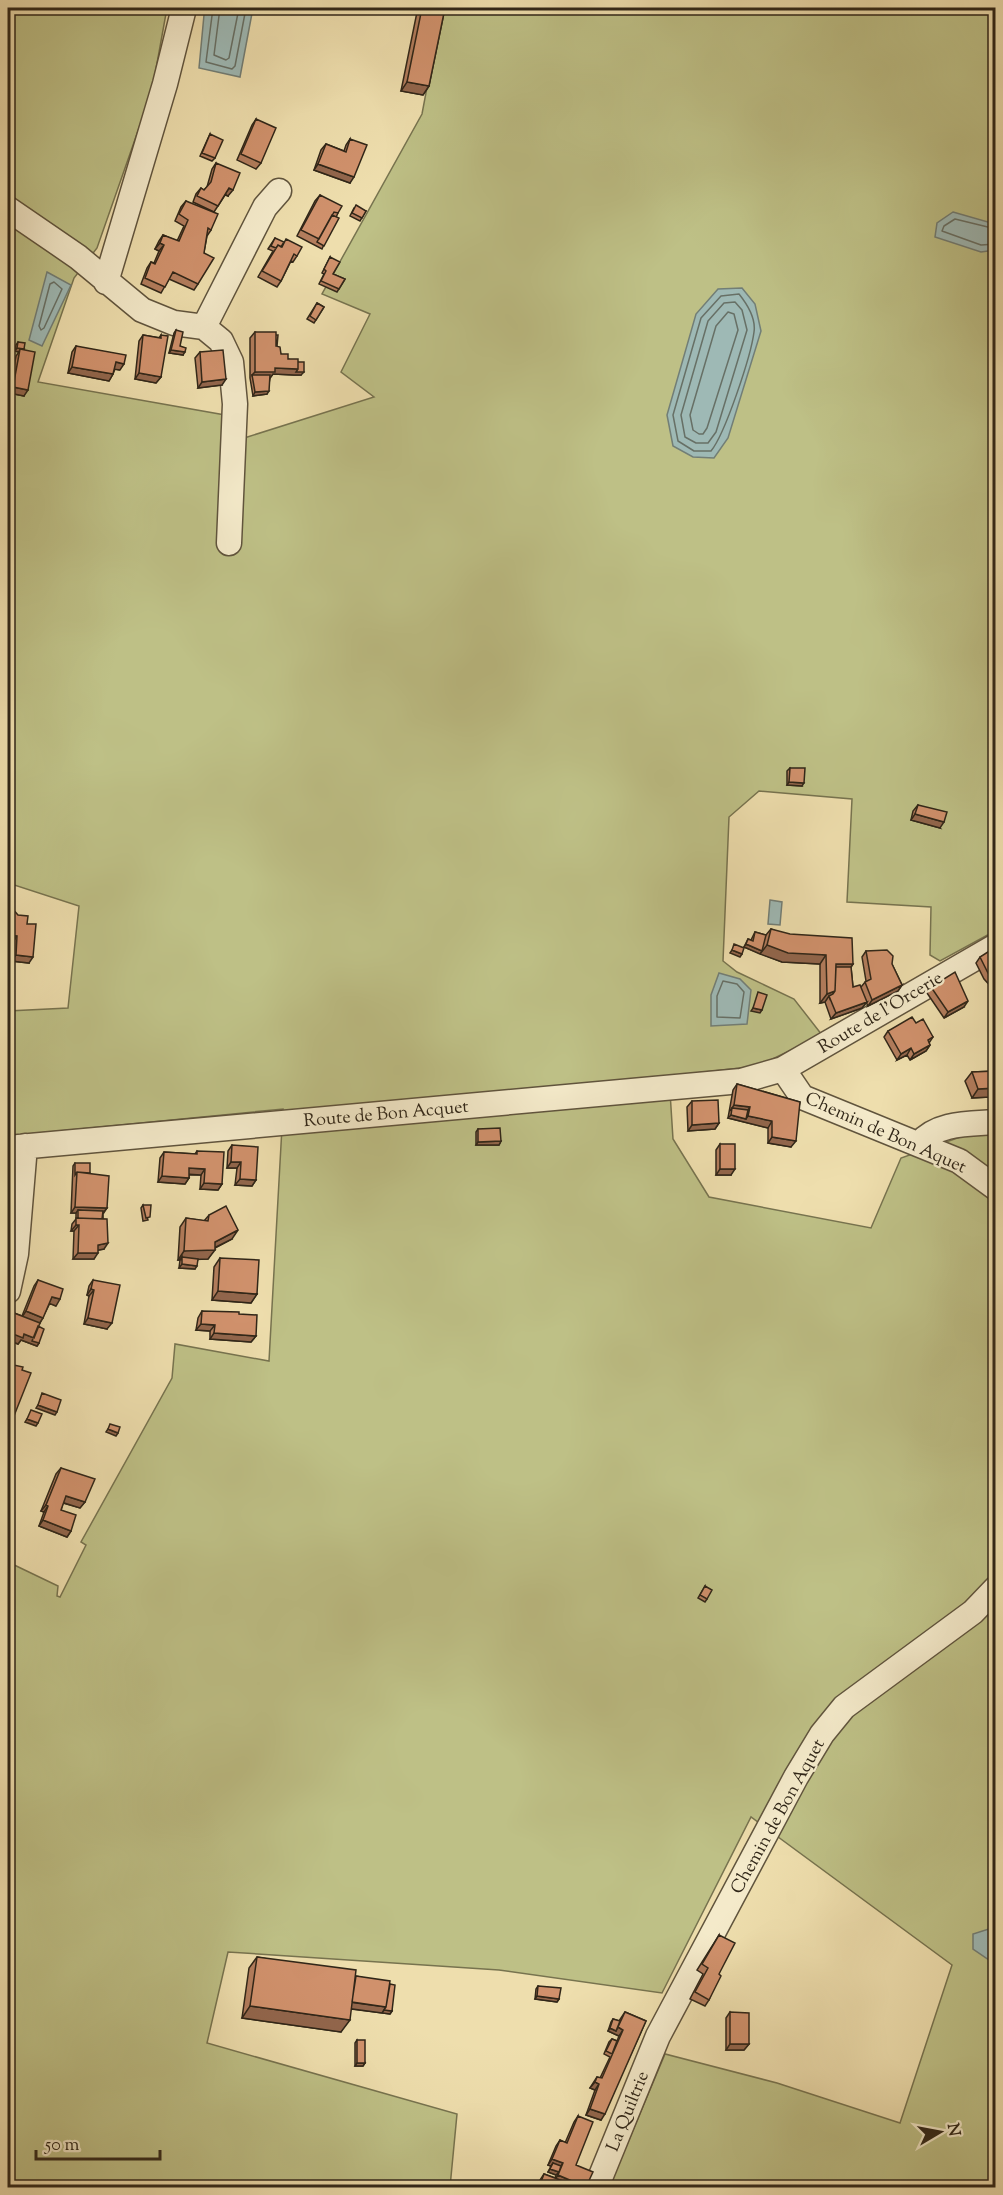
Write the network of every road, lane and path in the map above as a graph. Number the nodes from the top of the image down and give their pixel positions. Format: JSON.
{"nodes":[{"id":1,"x":184,"y":8,"type":"edge"},
{"id":2,"x":279,"y":191,"type":"dead end"},
{"id":3,"x":8,"y":210,"type":"edge"},
{"id":4,"x":106,"y":282,"type":"junction"},
{"id":5,"x":204,"y":327,"type":"junction"},
{"id":6,"x":229,"y":543,"type":"dead end"},
{"id":7,"x":996,"y":946,"type":"edge"},
{"id":8,"x":774,"y":1072,"type":"junction"},
{"id":9,"x":996,"y":1122,"type":"edge"},
{"id":10,"x":919,"y":1144,"type":"junction"},
{"id":11,"x":16,"y":1147,"type":"edge"},
{"id":12,"x":996,"y":1188,"type":"edge"},
{"id":13,"x":8,"y":1291,"type":"edge"},
{"id":14,"x":996,"y":1588,"type":"edge"},
{"id":15,"x":658,"y":2036,"type":"joint"},
{"id":16,"x":596,"y":2187,"type":"edge"}],
"edges":[{"from":1,"to":4,"type":"street"},
{"from":2,"to":5,"type":"street"},
{"from":3,"to":4,"type":"street"},
{"from":4,"to":5,"type":"street"},
{"from":5,"to":6,"type":"street"},
{"from":7,"to":8,"type":"street","name":"Route de l'Orcerie"},
{"from":8,"to":10,"type":"street","name":"Chemin de Bon Aquet"},
{"from":8,"to":11,"type":"street","name":"Route de Bon Acquet"},
{"from":9,"to":10,"type":"street"},
{"from":10,"to":12,"type":"street","name":"Chemin de Bon Aquet"},
{"from":11,"to":13,"type":"street"},
{"from":14,"to":15,"type":"street","name":"Chemin de Bon Aquet"},
{"from":15,"to":16,"type":"street","name":"La Quiltrie"}]}
